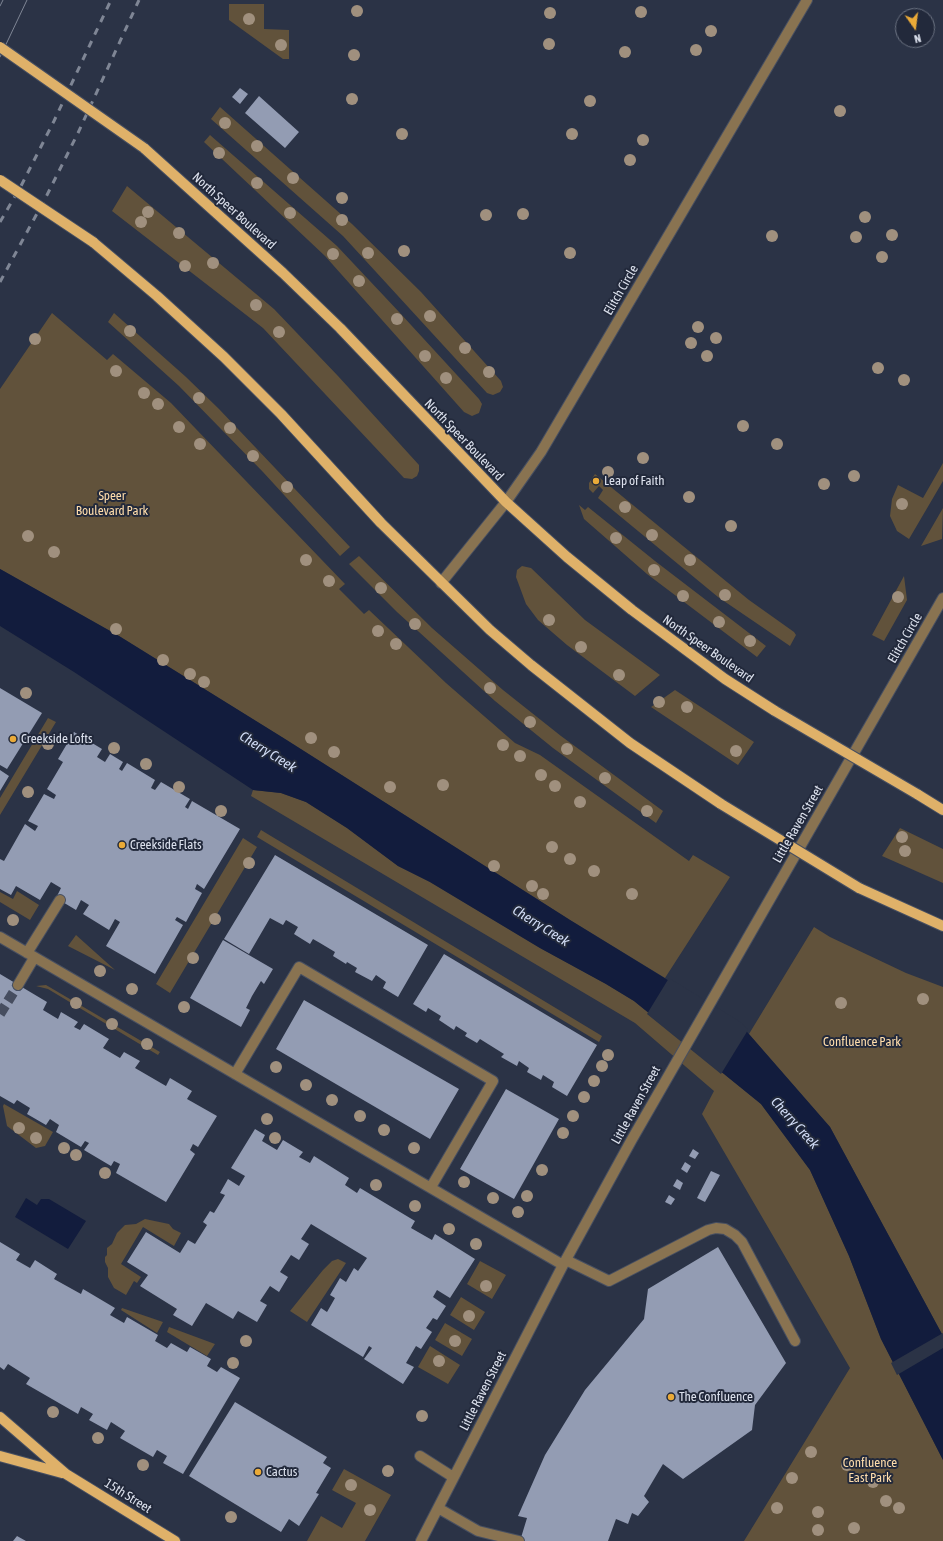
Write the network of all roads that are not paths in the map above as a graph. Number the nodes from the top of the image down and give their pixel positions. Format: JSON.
{"nodes":[{"id":1,"x":807,"y":0,"type":"edge"},
{"id":2,"x":0,"y":46,"type":"edge"},
{"id":3,"x":0,"y":180,"type":"edge"},
{"id":4,"x":506,"y":502,"type":"junction"},
{"id":5,"x":441,"y":583,"type":"junction"},
{"id":6,"x":943,"y":598,"type":"edge"},
{"id":7,"x":889,"y":691,"type":"joint"},
{"id":8,"x":943,"y":810,"type":"edge"},
{"id":9,"x":60,"y":900,"type":"dead end"},
{"id":10,"x":943,"y":926,"type":"edge"},
{"id":11,"x":0,"y":938,"type":"edge"},
{"id":12,"x":31,"y":956,"type":"junction"},
{"id":13,"x":18,"y":985,"type":"tunnel mouth"},
{"id":14,"x":235,"y":1074,"type":"junction"},
{"id":15,"x":431,"y":1187,"type":"junction"},
{"id":16,"x":565,"y":1263,"type":"junction"},
{"id":17,"x":795,"y":1342,"type":"dead end"},
{"id":18,"x":0,"y":1417,"type":"edge"},
{"id":19,"x":0,"y":1456,"type":"edge"},
{"id":20,"x":420,"y":1456,"type":"dead end"},
{"id":21,"x":66,"y":1474,"type":"junction"},
{"id":22,"x":453,"y":1477,"type":"junction"},
{"id":23,"x":438,"y":1508,"type":"junction"},
{"id":24,"x":175,"y":1541,"type":"edge"},
{"id":25,"x":421,"y":1541,"type":"edge"},
{"id":26,"x":520,"y":1541,"type":"edge"}],
"edges":[{"from":1,"to":4,"type":"street","name":"Elitch Circle"},
{"from":2,"to":4,"type":"main road","name":"North Speer Boulevard","bridge":true},
{"from":3,"to":5,"type":"main road","bridge":true},
{"from":4,"to":5,"type":"street","name":"Elitch Circle"},
{"from":4,"to":8,"type":"main road","name":"North Speer Boulevard","bridge":true},
{"from":5,"to":10,"type":"main road","bridge":true},
{"from":6,"to":7,"type":"street","name":"Elitch Circle"},
{"from":7,"to":16,"type":"street","name":"Little Raven Street"},
{"from":9,"to":12,"type":"street"},
{"from":11,"to":12,"type":"street"},
{"from":12,"to":13,"type":"street"},
{"from":12,"to":14,"type":"street"},
{"from":14,"to":15,"type":"street"},
{"from":14,"to":15,"type":"street"},
{"from":15,"to":16,"type":"street"},
{"from":16,"to":17,"type":"street"},
{"from":16,"to":22,"type":"street","name":"Little Raven Street"},
{"from":18,"to":21,"type":"main road","name":"15th Street"},
{"from":19,"to":21,"type":"main road","name":"15th Street"},
{"from":20,"to":22,"type":"street"},
{"from":21,"to":24,"type":"main road","name":"15th Street"},
{"from":22,"to":23,"type":"street","name":"Little Raven Street"},
{"from":23,"to":25,"type":"street","name":"Little Raven Street"},
{"from":23,"to":26,"type":"street"}]}
